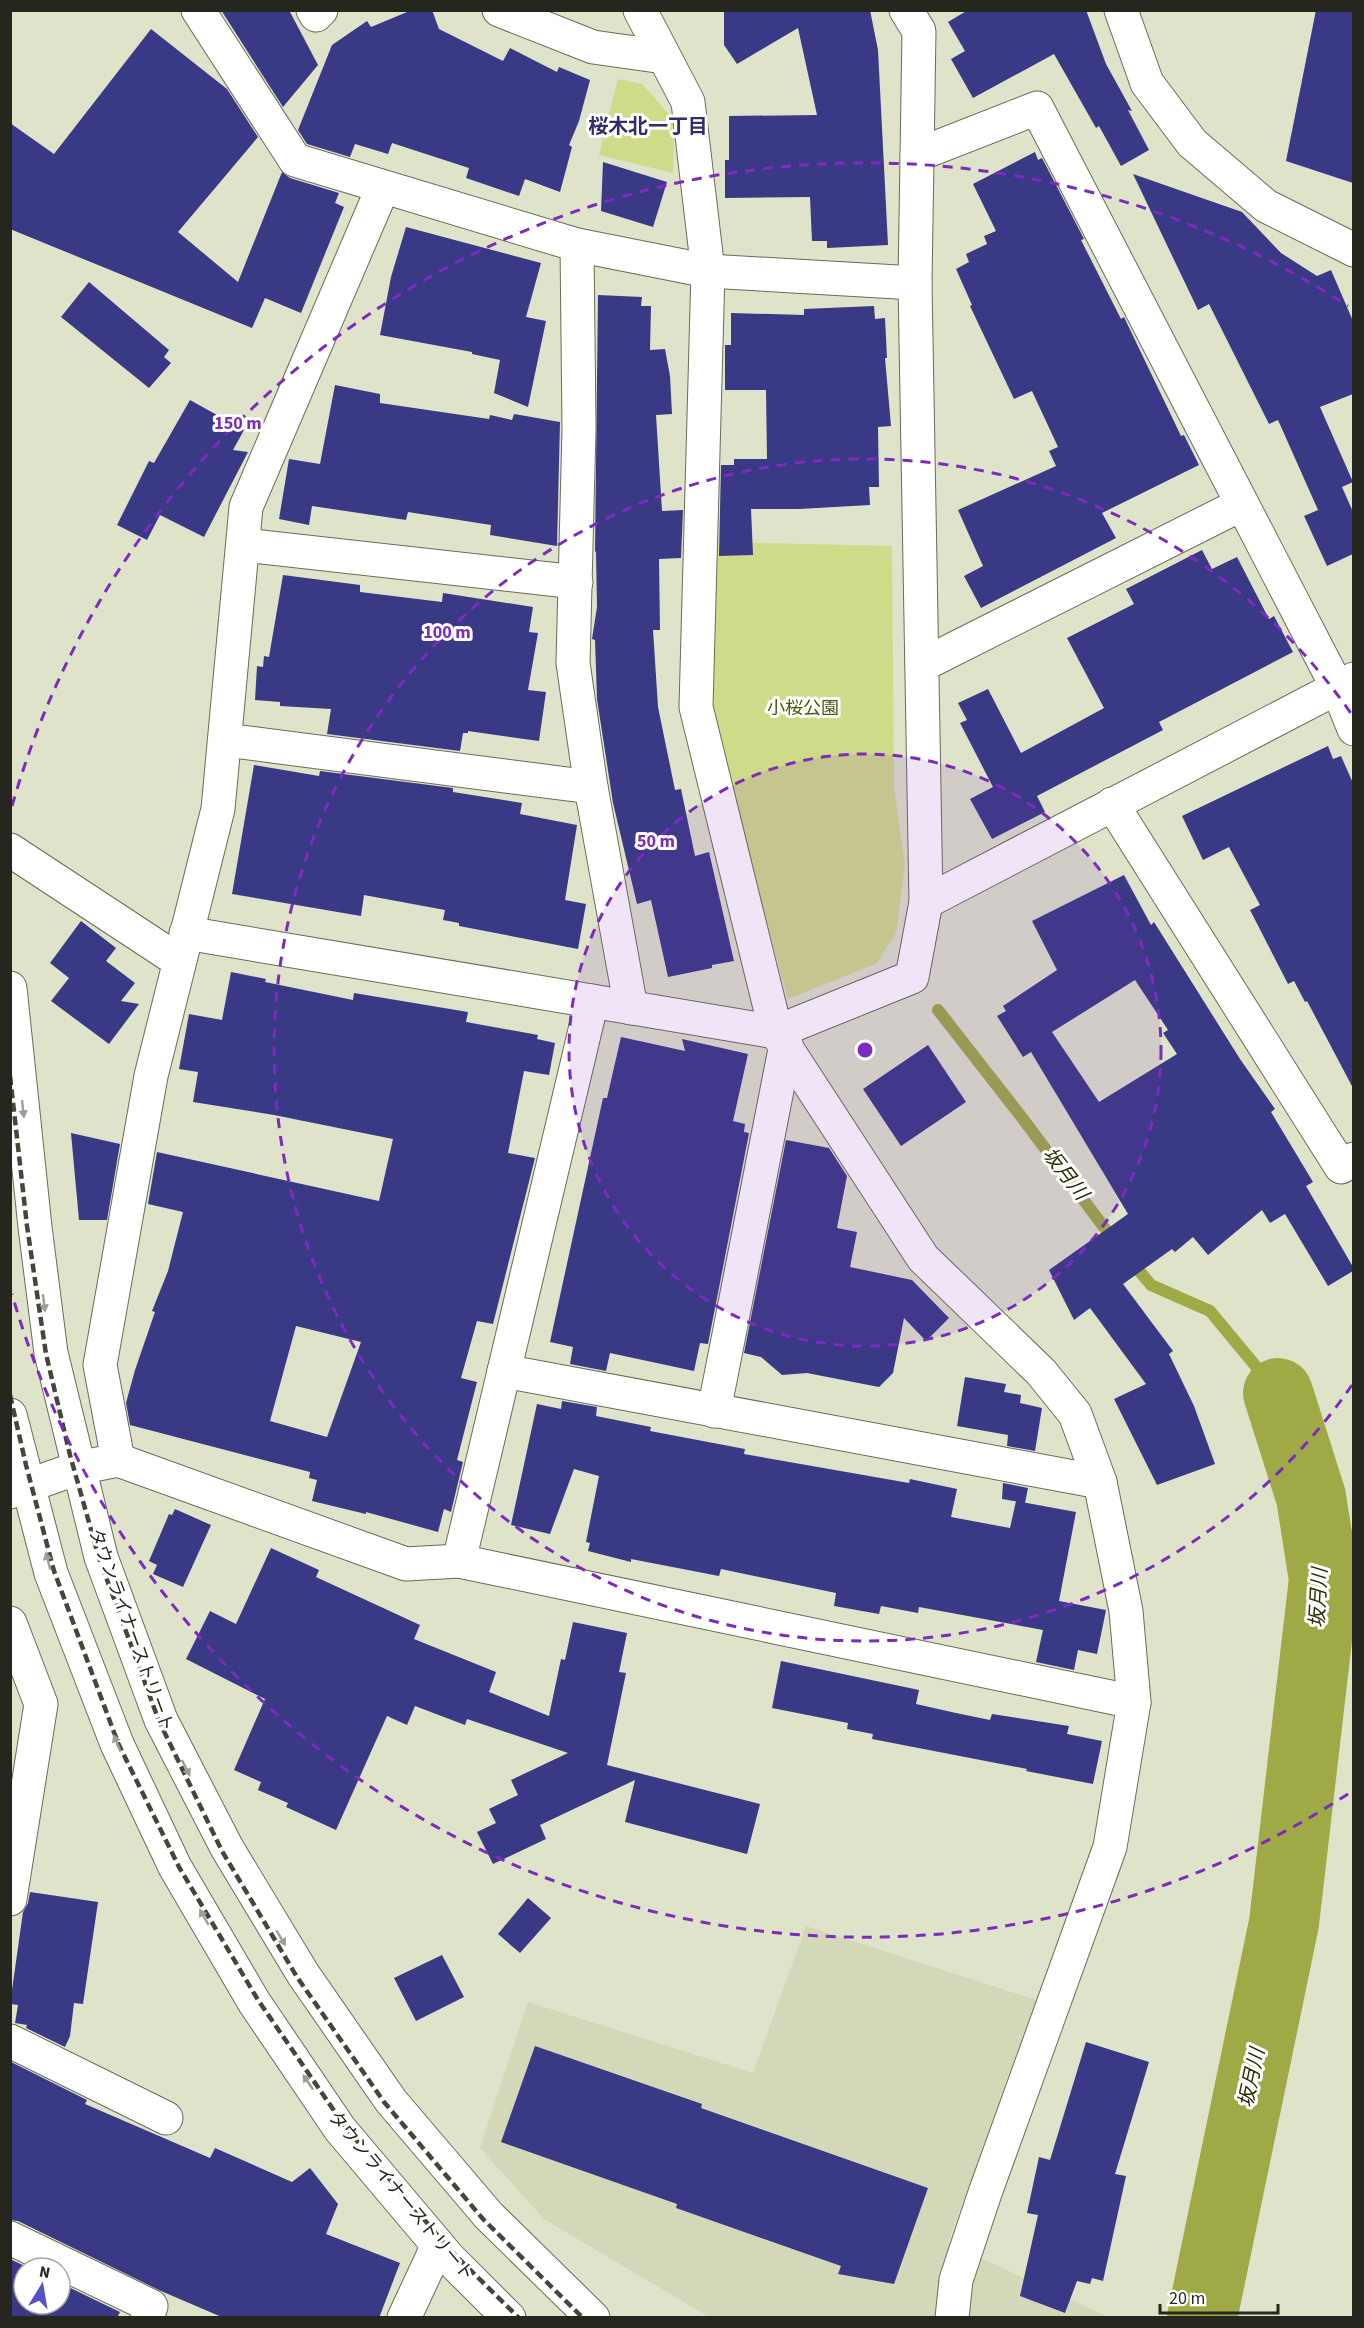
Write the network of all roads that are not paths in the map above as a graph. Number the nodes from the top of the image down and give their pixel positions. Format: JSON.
{"nodes":[{"id":1,"x":198,"y":10,"type":"edge"},
{"id":2,"x":313,"y":10,"type":"edge"},
{"id":3,"x":321,"y":10,"type":"edge"},
{"id":4,"x":499,"y":10,"type":"edge"},
{"id":5,"x":640,"y":10,"type":"edge"},
{"id":6,"x":906,"y":10,"type":"edge"},
{"id":7,"x":1121,"y":10,"type":"edge"},
{"id":8,"x":664,"y":57,"type":"junction"},
{"id":9,"x":917,"y":155,"type":"junction"},
{"id":10,"x":383,"y":187,"type":"junction"},
{"id":11,"x":577,"y":244,"type":"junction"},
{"id":12,"x":1353,"y":250,"type":"edge"},
{"id":13,"x":708,"y":271,"type":"junction"},
{"id":14,"x":915,"y":283,"type":"junction"},
{"id":15,"x":1242,"y":504,"type":"junction"},
{"id":16,"x":243,"y":545,"type":"junction"},
{"id":17,"x":576,"y":582,"type":"junction"},
{"id":18,"x":922,"y":665,"type":"junction"},
{"id":19,"x":1345,"y":683,"type":"edge"},
{"id":20,"x":1353,"y":729,"type":"edge"},
{"id":21,"x":225,"y":740,"type":"junction"},
{"id":22,"x":591,"y":787,"type":"junction"},
{"id":23,"x":1112,"y":804,"type":"junction"},
{"id":24,"x":10,"y":850,"type":"edge"},
{"id":25,"x":926,"y":902,"type":"junction"},
{"id":26,"x":183,"y":947,"type":"junction"},
{"id":27,"x":10,"y":988,"type":"edge"},
{"id":28,"x":592,"y":1001,"type":"junction"},
{"id":29,"x":631,"y":1008,"type":"junction"},
{"id":30,"x":781,"y":1038,"type":"junction"},
{"id":31,"x":1349,"y":1171,"type":"edge"},
{"id":32,"x":504,"y":1371,"type":"junction"},
{"id":33,"x":714,"y":1411,"type":"junction"},
{"id":34,"x":10,"y":1415,"type":"edge"},
{"id":35,"x":118,"y":1460,"type":"junction"},
{"id":36,"x":78,"y":1468,"type":"junction"},
{"id":37,"x":1100,"y":1482,"type":"junction"},
{"id":38,"x":19,"y":1489,"type":"edge"},
{"id":39,"x":459,"y":1561,"type":"junction"},
{"id":40,"x":10,"y":1623,"type":"edge"},
{"id":41,"x":1134,"y":1702,"type":"junction"},
{"id":42,"x":19,"y":1789,"type":"edge"},
{"id":43,"x":10,"y":1899,"type":"edge"},
{"id":44,"x":10,"y":2041,"type":"edge"},
{"id":45,"x":166,"y":2118,"type":"dead end"},
{"id":46,"x":10,"y":2238,"type":"edge"},
{"id":47,"x":438,"y":2245,"type":"junction"},
{"id":48,"x":147,"y":2318,"type":"edge"},
{"id":49,"x":404,"y":2318,"type":"edge"},
{"id":50,"x":509,"y":2318,"type":"edge"},
{"id":51,"x":593,"y":2318,"type":"edge"},
{"id":52,"x":952,"y":2318,"type":"edge"}],
"edges":[{"from":1,"to":10,"type":"street"},
{"from":2,"to":3,"type":"street"},
{"from":4,"to":8,"type":"street"},
{"from":5,"to":8,"type":"street"},
{"from":6,"to":9,"type":"street"},
{"from":7,"to":12,"type":"street"},
{"from":8,"to":13,"type":"street"},
{"from":9,"to":14,"type":"street"},
{"from":9,"to":15,"type":"street"},
{"from":10,"to":11,"type":"street"},
{"from":10,"to":16,"type":"street"},
{"from":11,"to":13,"type":"street"},
{"from":11,"to":17,"type":"street"},
{"from":13,"to":14,"type":"street"},
{"from":13,"to":30,"type":"street"},
{"from":14,"to":18,"type":"street"},
{"from":15,"to":18,"type":"street"},
{"from":15,"to":19,"type":"street"},
{"from":16,"to":17,"type":"street"},
{"from":16,"to":21,"type":"street"},
{"from":17,"to":22,"type":"street"},
{"from":18,"to":25,"type":"street"},
{"from":19,"to":20,"type":"street"},
{"from":19,"to":23,"type":"street"},
{"from":21,"to":22,"type":"street"},
{"from":21,"to":26,"type":"street"},
{"from":22,"to":29,"type":"street"},
{"from":23,"to":25,"type":"street"},
{"from":23,"to":31,"type":"street"},
{"from":24,"to":26,"type":"street"},
{"from":25,"to":30,"type":"street"},
{"from":26,"to":28,"type":"street"},
{"from":26,"to":35,"type":"street"},
{"from":27,"to":36,"type":"street","name":"タウンライナーストリート","one_way":true},
{"from":28,"to":29,"type":"street"},
{"from":28,"to":32,"type":"street"},
{"from":29,"to":30,"type":"street"},
{"from":30,"to":33,"type":"street"},
{"from":30,"to":37,"type":"street"},
{"from":32,"to":33,"type":"street"},
{"from":32,"to":39,"type":"street"},
{"from":33,"to":37,"type":"street"},
{"from":34,"to":38,"type":"street","name":"タウンライナーストリート"},
{"from":35,"to":36,"type":"street"},
{"from":35,"to":39,"type":"street"},
{"from":36,"to":38,"type":"street"},
{"from":36,"to":51,"type":"street","name":"タウンライナーストリート","one_way":true},
{"from":37,"to":41,"type":"street"},
{"from":47,"to":38,"type":"street","name":"タウンライナーストリート","one_way":true},
{"from":39,"to":41,"type":"street"},
{"from":40,"to":42,"type":"street"},
{"from":41,"to":52,"type":"street"},
{"from":42,"to":43,"type":"street"},
{"from":44,"to":45,"type":"street"},
{"from":46,"to":48,"type":"street"},
{"from":47,"to":49,"type":"street"},
{"from":47,"to":50,"type":"street","name":"タウンライナーストリート"}]}
